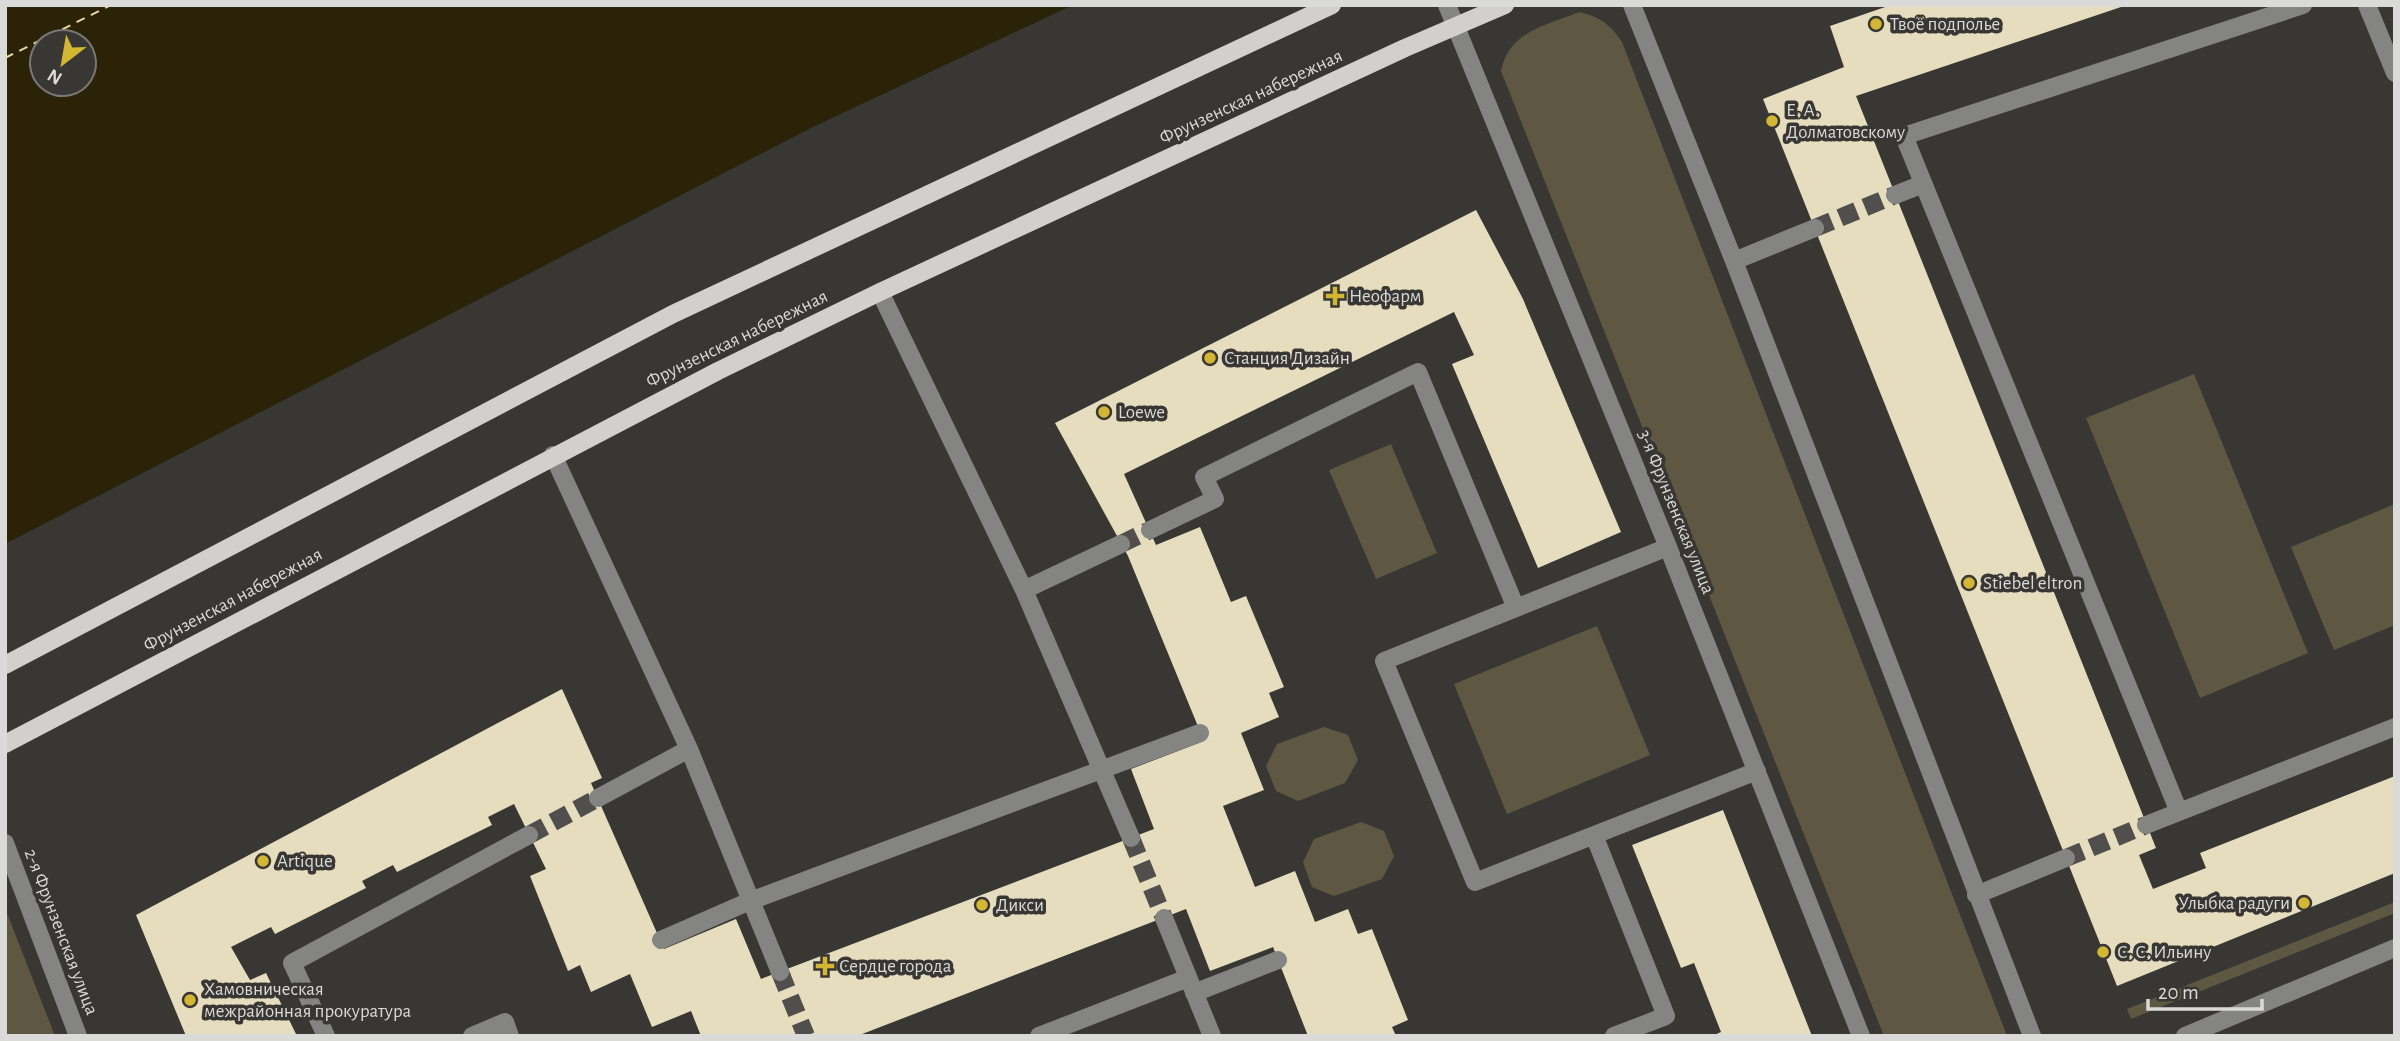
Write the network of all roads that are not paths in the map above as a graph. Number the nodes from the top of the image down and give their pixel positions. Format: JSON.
{"nodes":[{"id":1,"x":1332,"y":5,"type":"edge"},
{"id":2,"x":1447,"y":5,"type":"edge"},
{"id":3,"x":1505,"y":5,"type":"edge"},
{"id":4,"x":1632,"y":5,"type":"edge"},
{"id":5,"x":2303,"y":5,"type":"edge"},
{"id":6,"x":2367,"y":5,"type":"edge"},
{"id":7,"x":1455,"y":27,"type":"junction"},
{"id":8,"x":2395,"y":74,"type":"edge"},
{"id":9,"x":1923,"y":184,"type":"junction"},
{"id":10,"x":1895,"y":195,"type":"tunnel mouth"},
{"id":11,"x":1815,"y":228,"type":"tunnel mouth"},
{"id":12,"x":1734,"y":261,"type":"junction"},
{"id":13,"x":880,"y":292,"type":"junction"},
{"id":14,"x":553,"y":455,"type":"junction"},
{"id":15,"x":1150,"y":530,"type":"tunnel mouth"},
{"id":16,"x":1121,"y":544,"type":"tunnel mouth"},
{"id":17,"x":1668,"y":547,"type":"junction"},
{"id":18,"x":1024,"y":590,"type":"junction"},
{"id":19,"x":1516,"y":608,"type":"junction"},
{"id":20,"x":5,"y":665,"type":"edge"},
{"id":21,"x":2395,"y":727,"type":"edge"},
{"id":22,"x":1200,"y":733,"type":"dead end"},
{"id":23,"x":5,"y":744,"type":"edge"},
{"id":24,"x":689,"y":749,"type":"junction"},
{"id":25,"x":1104,"y":771,"type":"junction"},
{"id":26,"x":1757,"y":771,"type":"junction"},
{"id":27,"x":598,"y":798,"type":"tunnel mouth"},
{"id":28,"x":2179,"y":812,"type":"junction"},
{"id":29,"x":2146,"y":825,"type":"tunnel mouth"},
{"id":30,"x":529,"y":835,"type":"tunnel mouth"},
{"id":31,"x":1594,"y":835,"type":"junction"},
{"id":32,"x":1131,"y":838,"type":"tunnel mouth"},
{"id":33,"x":5,"y":844,"type":"edge"},
{"id":34,"x":2066,"y":858,"type":"tunnel mouth"},
{"id":35,"x":1976,"y":895,"type":"junction"},
{"id":36,"x":750,"y":901,"type":"junction"},
{"id":37,"x":1164,"y":918,"type":"tunnel mouth"},
{"id":38,"x":661,"y":940,"type":"dead end"},
{"id":39,"x":2395,"y":948,"type":"edge"},
{"id":40,"x":1278,"y":960,"type":"dead end"},
{"id":41,"x":780,"y":972,"type":"tunnel mouth"},
{"id":42,"x":1191,"y":986,"type":"junction"},
{"id":43,"x":78,"y":1036,"type":"edge"},
{"id":44,"x":326,"y":1036,"type":"edge"},
{"id":45,"x":472,"y":1036,"type":"edge"},
{"id":46,"x":510,"y":1036,"type":"edge"},
{"id":47,"x":1039,"y":1036,"type":"edge"},
{"id":48,"x":1212,"y":1036,"type":"edge"},
{"id":49,"x":1614,"y":1036,"type":"edge"},
{"id":50,"x":1861,"y":1036,"type":"edge"},
{"id":51,"x":2032,"y":1036,"type":"edge"},
{"id":52,"x":2185,"y":1036,"type":"edge"}],
"edges":[{"from":1,"to":20,"type":"main road"},
{"from":2,"to":7,"type":"street","name":"3-я Фрунзенская улица"},
{"from":3,"to":7,"type":"main road","name":"Фрунзенская набережная"},
{"from":4,"to":12,"type":"street"},
{"from":5,"to":9,"type":"street"},
{"from":6,"to":8,"type":"street"},
{"from":7,"to":13,"type":"main road","name":"Фрунзенская набережная"},
{"from":7,"to":17,"type":"street","name":"3-я Фрунзенская улица"},
{"from":9,"to":10,"type":"street"},
{"from":9,"to":28,"type":"street"},
{"from":11,"to":12,"type":"street"},
{"from":12,"to":35,"type":"street"},
{"from":13,"to":14,"type":"main road","name":"Фрунзенская набережная"},
{"from":13,"to":18,"type":"street"},
{"from":14,"to":23,"type":"main road","name":"Фрунзенская набережная"},
{"from":14,"to":24,"type":"street"},
{"from":15,"to":19,"type":"street"},
{"from":16,"to":18,"type":"street"},
{"from":17,"to":19,"type":"street"},
{"from":17,"to":26,"type":"street","name":"3-я Фрунзенская улица"},
{"from":18,"to":25,"type":"street"},
{"from":19,"to":31,"type":"street"},
{"from":21,"to":28,"type":"street"},
{"from":22,"to":25,"type":"street"},
{"from":24,"to":27,"type":"street"},
{"from":24,"to":36,"type":"street"},
{"from":25,"to":32,"type":"street"},
{"from":25,"to":36,"type":"street"},
{"from":26,"to":31,"type":"street"},
{"from":26,"to":50,"type":"street","name":"3-я Фрунзенская улица"},
{"from":28,"to":29,"type":"street"},
{"from":30,"to":44,"type":"street"},
{"from":31,"to":49,"type":"street"},
{"from":33,"to":43,"type":"street","name":"2-я Фрунзенская улица"},
{"from":34,"to":35,"type":"street"},
{"from":35,"to":51,"type":"street"},
{"from":36,"to":38,"type":"street"},
{"from":36,"to":41,"type":"street"},
{"from":37,"to":42,"type":"street"},
{"from":39,"to":52,"type":"street"},
{"from":40,"to":42,"type":"street"},
{"from":42,"to":47,"type":"street"},
{"from":42,"to":48,"type":"street"},
{"from":45,"to":46,"type":"street"}]}
